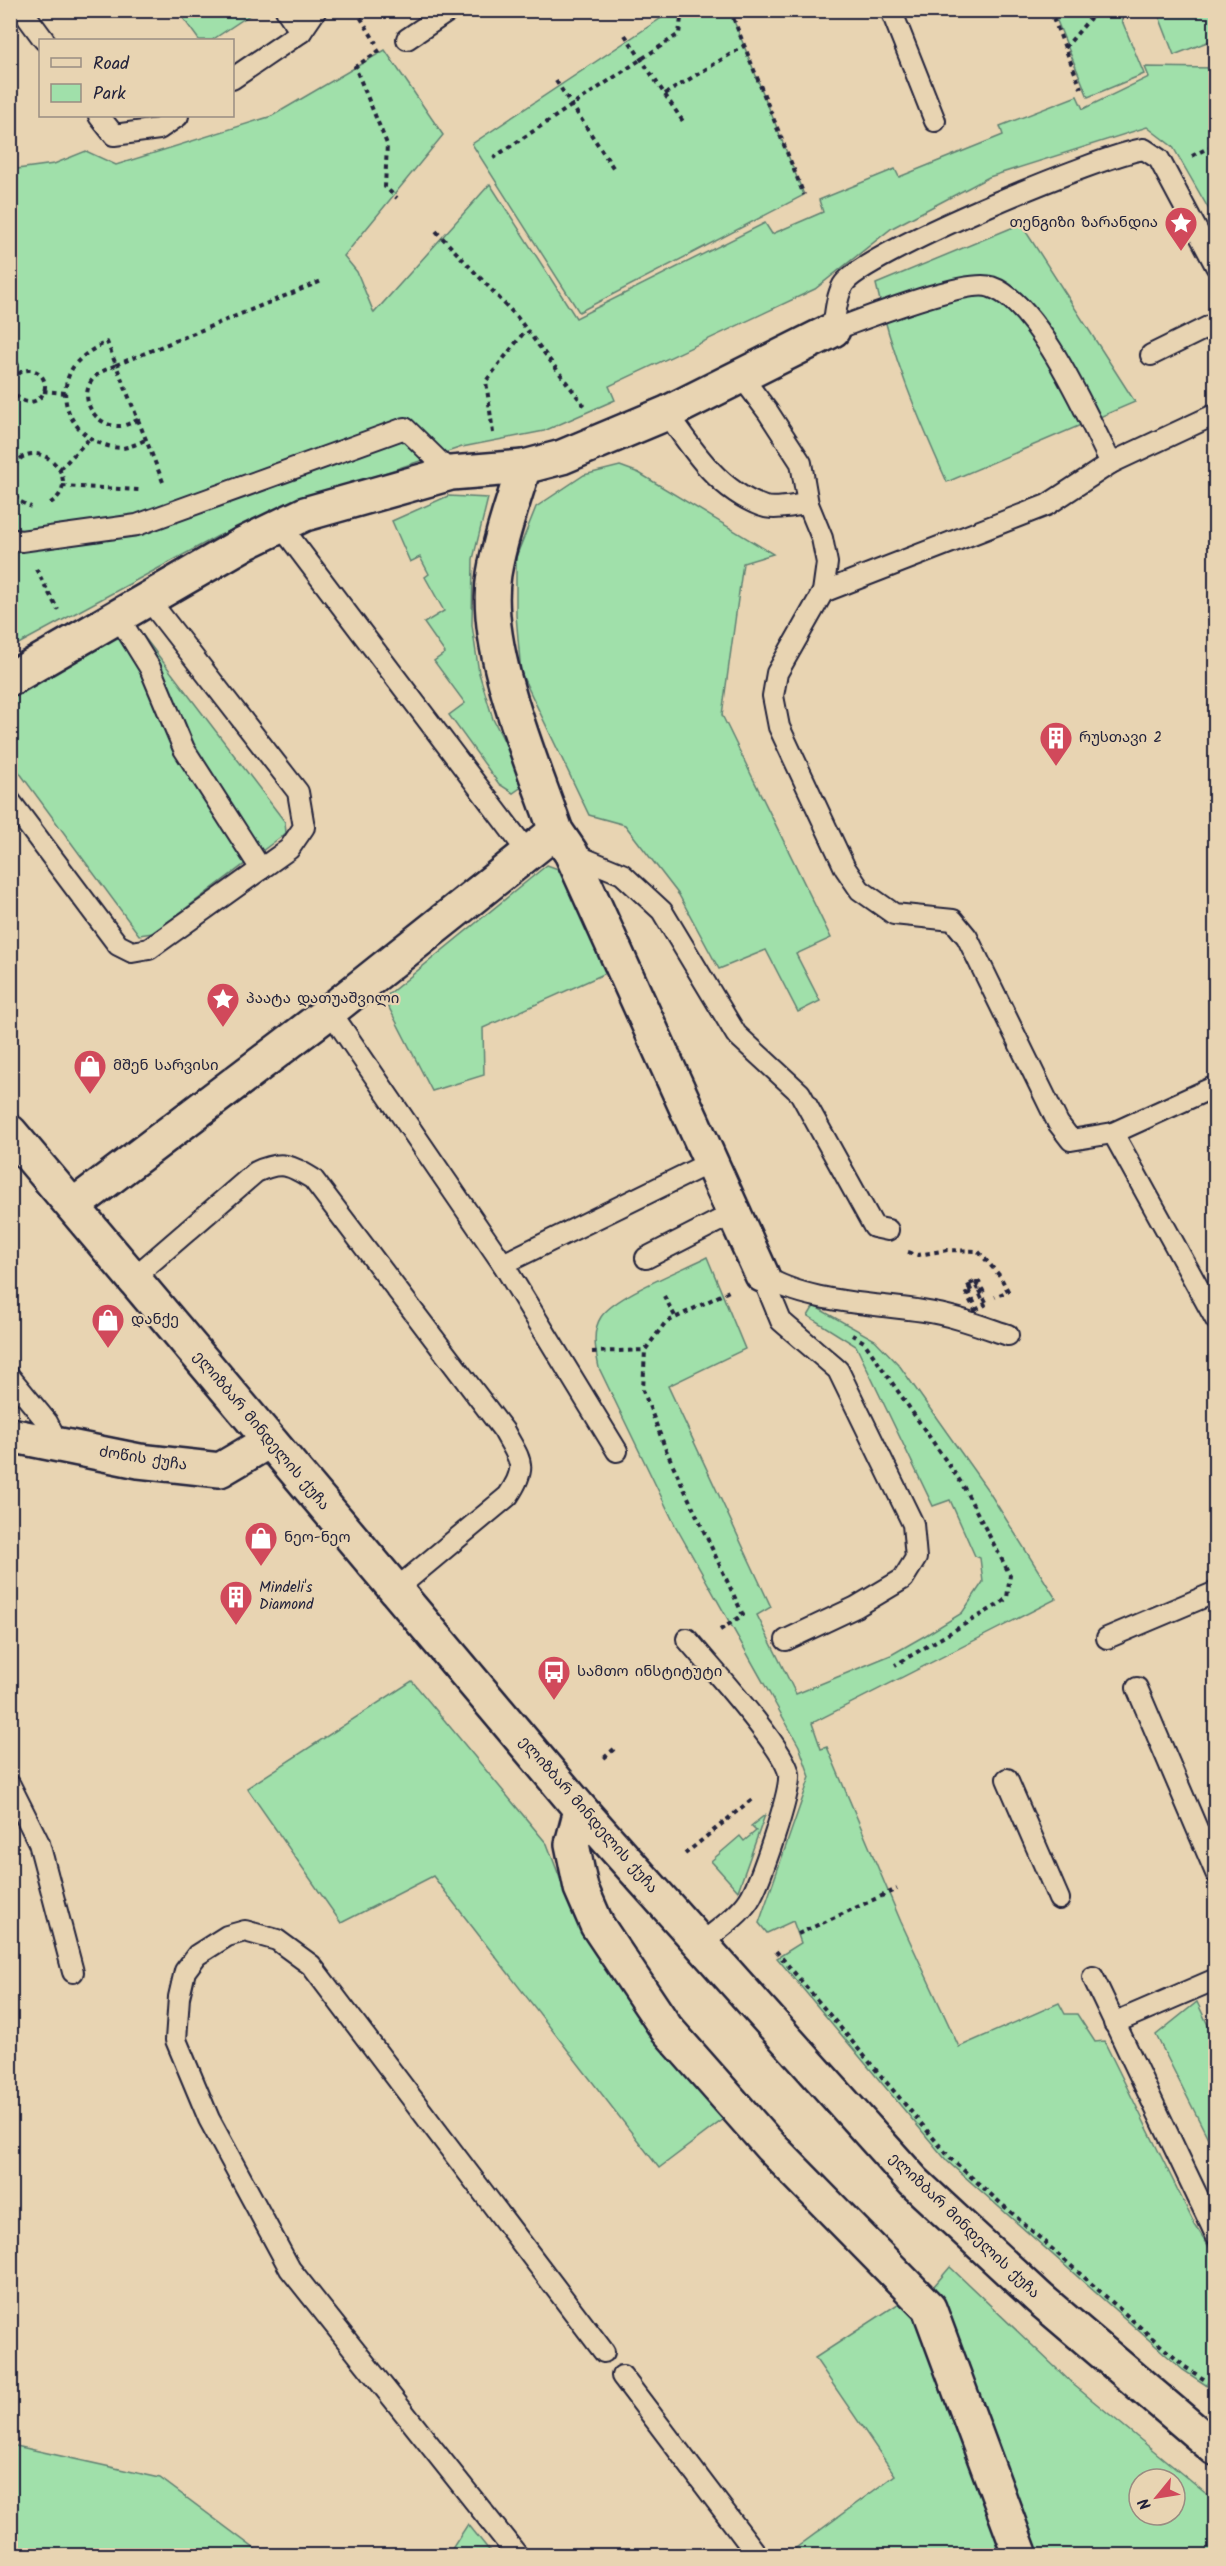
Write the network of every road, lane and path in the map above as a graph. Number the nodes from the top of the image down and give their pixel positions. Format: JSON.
{"nodes":[{"id":1,"x":22,"y":10,"type":"edge"},
{"id":2,"x":286,"y":10,"type":"edge"},
{"id":3,"x":316,"y":10,"type":"edge"},
{"id":4,"x":356,"y":10,"type":"edge"},
{"id":5,"x":450,"y":10,"type":"edge"},
{"id":6,"x":682,"y":10,"type":"edge"},
{"id":7,"x":730,"y":10,"type":"edge"},
{"id":8,"x":891,"y":10,"type":"edge"},
{"id":9,"x":1050,"y":10,"type":"edge"},
{"id":10,"x":1089,"y":10,"type":"edge"},
{"id":11,"x":1097,"y":10,"type":"edge"},
{"id":12,"x":1116,"y":10,"type":"edge"},
{"id":13,"x":1092,"y":16,"type":"junction"},
{"id":14,"x":1118,"y":16,"type":"dead end"},
{"id":15,"x":301,"y":32,"type":"junction"},
{"id":16,"x":625,"y":34,"type":"dead end"},
{"id":17,"x":43,"y":39,"type":"edge"},
{"id":18,"x":407,"y":39,"type":"dead end"},
{"id":19,"x":744,"y":46,"type":"junction"},
{"id":20,"x":1065,"y":48,"type":"junction"},
{"id":21,"x":641,"y":59,"type":"junction"},
{"id":22,"x":234,"y":78,"type":"edge"},
{"id":23,"x":556,"y":81,"type":"dead end"},
{"id":24,"x":1082,"y":88,"type":"dead end"},
{"id":25,"x":665,"y":94,"type":"junction"},
{"id":26,"x":572,"y":105,"type":"junction"},
{"id":27,"x":100,"y":117,"type":"edge"},
{"id":28,"x":177,"y":117,"type":"edge"},
{"id":29,"x":935,"y":122,"type":"dead end"},
{"id":30,"x":684,"y":123,"type":"dead end"},
{"id":31,"x":1215,"y":144,"type":"edge"},
{"id":32,"x":1191,"y":156,"type":"dead end"},
{"id":33,"x":493,"y":158,"type":"dead end"},
{"id":34,"x":614,"y":169,"type":"dead end"},
{"id":35,"x":804,"y":195,"type":"dead end"},
{"id":36,"x":397,"y":198,"type":"dead end"},
{"id":37,"x":436,"y":231,"type":"dead end"},
{"id":38,"x":1215,"y":266,"type":"edge"},
{"id":39,"x":324,"y":280,"type":"dead end"},
{"id":40,"x":1215,"y":323,"type":"edge"},
{"id":41,"x":833,"y":330,"type":"junction"},
{"id":42,"x":525,"y":331,"type":"junction"},
{"id":43,"x":1150,"y":355,"type":"dead end"},
{"id":44,"x":10,"y":362,"type":"edge"},
{"id":45,"x":116,"y":365,"type":"junction"},
{"id":46,"x":21,"y":372,"type":"junction"},
{"id":47,"x":741,"y":376,"type":"junction"},
{"id":48,"x":43,"y":391,"type":"junction"},
{"id":49,"x":66,"y":393,"type":"junction"},
{"id":50,"x":667,"y":413,"type":"junction"},
{"id":51,"x":1215,"y":414,"type":"edge"},
{"id":52,"x":138,"y":420,"type":"junction"},
{"id":53,"x":89,"y":439,"type":"junction"},
{"id":54,"x":610,"y":439,"type":"junction"},
{"id":55,"x":145,"y":440,"type":"junction"},
{"id":56,"x":10,"y":443,"type":"edge"},
{"id":57,"x":17,"y":461,"type":"junction"},
{"id":58,"x":1111,"y":463,"type":"junction"},
{"id":59,"x":60,"y":469,"type":"junction"},
{"id":60,"x":511,"y":469,"type":"junction"},
{"id":61,"x":451,"y":472,"type":"junction"},
{"id":62,"x":10,"y":474,"type":"edge"},
{"id":63,"x":62,"y":486,"type":"junction"},
{"id":64,"x":10,"y":488,"type":"edge"},
{"id":65,"x":167,"y":491,"type":"junction"},
{"id":66,"x":808,"y":504,"type":"junction"},
{"id":67,"x":45,"y":506,"type":"dead end"},
{"id":68,"x":36,"y":508,"type":"dead end"},
{"id":69,"x":175,"y":509,"type":"junction"},
{"id":70,"x":281,"y":526,"type":"junction"},
{"id":71,"x":16,"y":540,"type":"edge"},
{"id":72,"x":823,"y":592,"type":"junction"},
{"id":73,"x":149,"y":600,"type":"junction"},
{"id":74,"x":56,"y":605,"type":"dead end"},
{"id":75,"x":119,"y":618,"type":"junction"},
{"id":76,"x":10,"y":679,"type":"edge"},
{"id":77,"x":10,"y":801,"type":"edge"},
{"id":78,"x":564,"y":842,"type":"junction"},
{"id":79,"x":529,"y":854,"type":"junction"},
{"id":80,"x":261,"y":869,"type":"junction"},
{"id":81,"x":330,"y":1011,"type":"junction"},
{"id":82,"x":1215,"y":1086,"type":"edge"},
{"id":83,"x":10,"y":1132,"type":"edge"},
{"id":84,"x":1113,"y":1133,"type":"junction"},
{"id":85,"x":711,"y":1162,"type":"junction"},
{"id":86,"x":73,"y":1206,"type":"junction"},
{"id":87,"x":734,"y":1213,"type":"junction"},
{"id":88,"x":888,"y":1230,"type":"joint"},
{"id":89,"x":646,"y":1258,"type":"dead end"},
{"id":90,"x":503,"y":1264,"type":"junction"},
{"id":91,"x":762,"y":1275,"type":"junction"},
{"id":92,"x":133,"y":1278,"type":"junction"},
{"id":93,"x":664,"y":1296,"type":"dead end"},
{"id":94,"x":976,"y":1312,"type":"dead end"},
{"id":95,"x":675,"y":1318,"type":"junction"},
{"id":96,"x":1215,"y":1320,"type":"edge"},
{"id":97,"x":1008,"y":1335,"type":"dead end"},
{"id":98,"x":645,"y":1350,"type":"junction"},
{"id":99,"x":564,"y":1364,"type":"junction"},
{"id":100,"x":10,"y":1377,"type":"edge"},
{"id":101,"x":10,"y":1435,"type":"edge"},
{"id":102,"x":269,"y":1442,"type":"junction"},
{"id":103,"x":59,"y":1445,"type":"junction"},
{"id":104,"x":617,"y":1451,"type":"dead end"},
{"id":105,"x":395,"y":1590,"type":"junction"},
{"id":106,"x":1215,"y":1592,"type":"edge"},
{"id":107,"x":729,"y":1623,"type":"dead end"},
{"id":108,"x":1107,"y":1638,"type":"dead end"},
{"id":109,"x":687,"y":1639,"type":"dead end"},
{"id":110,"x":786,"y":1640,"type":"dead end"},
{"id":111,"x":1137,"y":1688,"type":"dead end"},
{"id":112,"x":615,"y":1748,"type":"dead end"},
{"id":113,"x":604,"y":1758,"type":"dead end"},
{"id":114,"x":1007,"y":1779,"type":"dead end"},
{"id":115,"x":10,"y":1785,"type":"edge"},
{"id":116,"x":760,"y":1793,"type":"dead end"},
{"id":117,"x":581,"y":1810,"type":"junction"},
{"id":118,"x":685,"y":1854,"type":"dead end"},
{"id":119,"x":1215,"y":1873,"type":"edge"},
{"id":120,"x":897,"y":1889,"type":"dead end"},
{"id":121,"x":1059,"y":1899,"type":"dead end"},
{"id":122,"x":798,"y":1934,"type":"dead end"},
{"id":123,"x":702,"y":1943,"type":"junction"},
{"id":124,"x":776,"y":1951,"type":"dead end"},
{"id":125,"x":73,"y":1972,"type":"dead end"},
{"id":126,"x":1093,"y":1977,"type":"dead end"},
{"id":127,"x":1215,"y":1979,"type":"edge"},
{"id":128,"x":1114,"y":2023,"type":"junction"},
{"id":129,"x":1215,"y":2235,"type":"edge"},
{"id":130,"x":604,"y":2352,"type":"dead end"},
{"id":131,"x":622,"y":2376,"type":"dead end"},
{"id":132,"x":1215,"y":2387,"type":"edge"},
{"id":133,"x":1215,"y":2449,"type":"edge"},
{"id":134,"x":518,"y":2556,"type":"edge"},
{"id":135,"x":758,"y":2556,"type":"edge"},
{"id":136,"x":1021,"y":2556,"type":"edge"}],
"edges":[{"from":1,"to":17,"type":"lane"},
{"from":2,"to":15,"type":"lane"},
{"from":3,"to":15,"type":"lane"},
{"from":4,"to":36,"type":"path"},
{"from":5,"to":18,"type":"lane"},
{"from":6,"to":21,"type":"path"},
{"from":7,"to":19,"type":"path"},
{"from":8,"to":29,"type":"lane"},
{"from":9,"to":20,"type":"path"},
{"from":10,"to":13,"type":"path"},
{"from":11,"to":13,"type":"path"},
{"from":12,"to":14,"type":"path"},
{"from":13,"to":20,"type":"path"},
{"from":15,"to":22,"type":"lane"},
{"from":16,"to":21,"type":"path"},
{"from":19,"to":25,"type":"path"},
{"from":19,"to":35,"type":"path"},
{"from":20,"to":24,"type":"path"},
{"from":21,"to":25,"type":"path"},
{"from":21,"to":26,"type":"path"},
{"from":23,"to":26,"type":"path"},
{"from":25,"to":30,"type":"path"},
{"from":26,"to":33,"type":"path"},
{"from":26,"to":34,"type":"path"},
{"from":27,"to":28,"type":"lane"},
{"from":31,"to":32,"type":"path"},
{"from":37,"to":42,"type":"path"},
{"from":38,"to":41,"type":"lane"},
{"from":39,"to":45,"type":"path"},
{"from":40,"to":43,"type":"lane"},
{"from":41,"to":47,"type":"street"},
{"from":41,"to":58,"type":"lane"},
{"from":42,"to":54,"type":"path"},
{"from":42,"to":60,"type":"path"},
{"from":44,"to":46,"type":"path"},
{"from":45,"to":49,"type":"path"},
{"from":45,"to":52,"type":"path"},
{"from":45,"to":52,"type":"path"},
{"from":46,"to":48,"type":"path"},
{"from":46,"to":48,"type":"path"},
{"from":47,"to":50,"type":"street"},
{"from":47,"to":66,"type":"lane"},
{"from":48,"to":49,"type":"path"},
{"from":49,"to":53,"type":"path"},
{"from":50,"to":54,"type":"street"},
{"from":50,"to":66,"type":"lane"},
{"from":51,"to":58,"type":"lane"},
{"from":52,"to":55,"type":"path"},
{"from":53,"to":55,"type":"path"},
{"from":53,"to":59,"type":"path"},
{"from":54,"to":60,"type":"street"},
{"from":55,"to":65,"type":"path"},
{"from":56,"to":57,"type":"path"},
{"from":57,"to":59,"type":"path"},
{"from":57,"to":62,"type":"path"},
{"from":58,"to":72,"type":"lane"},
{"from":59,"to":63,"type":"path"},
{"from":60,"to":61,"type":"street"},
{"from":60,"to":78,"type":"street"},
{"from":61,"to":69,"type":"lane"},
{"from":61,"to":70,"type":"street"},
{"from":63,"to":65,"type":"path"},
{"from":63,"to":67,"type":"path"},
{"from":64,"to":68,"type":"path"},
{"from":65,"to":69,"type":"path"},
{"from":66,"to":72,"type":"lane"},
{"from":69,"to":71,"type":"lane"},
{"from":70,"to":73,"type":"street"},
{"from":70,"to":79,"type":"lane"},
{"from":71,"to":74,"type":"path"},
{"from":72,"to":84,"type":"lane"},
{"from":73,"to":75,"type":"street"},
{"from":73,"to":80,"type":"lane"},
{"from":75,"to":76,"type":"street"},
{"from":75,"to":80,"type":"lane"},
{"from":77,"to":80,"type":"lane"},
{"from":78,"to":79,"type":"street"},
{"from":78,"to":85,"type":"street"},
{"from":78,"to":88,"type":"lane"},
{"from":79,"to":81,"type":"street"},
{"from":81,"to":86,"type":"street"},
{"from":81,"to":90,"type":"lane"},
{"from":82,"to":84,"type":"lane"},
{"from":83,"to":86,"type":"street","name":"ელიზბარ მინდელის ქუჩა"},
{"from":84,"to":96,"type":"lane"},
{"from":85,"to":87,"type":"street"},
{"from":85,"to":90,"type":"lane"},
{"from":86,"to":92,"type":"street","name":"ელიზბარ მინდელის ქუჩა"},
{"from":87,"to":89,"type":"lane"},
{"from":87,"to":91,"type":"street"},
{"from":88,"to":94,"type":"path","bridge":true},
{"from":90,"to":99,"type":"lane"},
{"from":91,"to":95,"type":"path"},
{"from":91,"to":97,"type":"lane"},
{"from":91,"to":110,"type":"lane"},
{"from":92,"to":102,"type":"street","name":"ელიზბარ მინდელის ქუჩა"},
{"from":92,"to":105,"type":"lane"},
{"from":93,"to":95,"type":"path"},
{"from":95,"to":98,"type":"path"},
{"from":98,"to":99,"type":"path"},
{"from":98,"to":107,"type":"path"},
{"from":99,"to":104,"type":"lane"},
{"from":100,"to":103,"type":"lane"},
{"from":101,"to":103,"type":"street","name":"ძოწის ქუჩა"},
{"from":102,"to":103,"type":"street","name":"ძოწის ქუჩა"},
{"from":102,"to":105,"type":"street","name":"ელიზბარ მინდელის ქუჩა"},
{"from":105,"to":117,"type":"street","name":"ელიზბარ მინდელის ქუჩა"},
{"from":106,"to":108,"type":"lane"},
{"from":109,"to":123,"type":"lane"},
{"from":111,"to":119,"type":"lane"},
{"from":112,"to":113,"type":"path"},
{"from":114,"to":121,"type":"lane"},
{"from":115,"to":125,"type":"lane"},
{"from":116,"to":118,"type":"path"},
{"from":117,"to":123,"type":"street","name":"ელიზბარ მინდელის ქუჩა"},
{"from":117,"to":136,"type":"street"},
{"from":120,"to":122,"type":"path"},
{"from":123,"to":133,"type":"street","name":"ელიზბარ მინდელის ქუჩა"},
{"from":124,"to":132,"type":"path"},
{"from":126,"to":128,"type":"lane"},
{"from":127,"to":128,"type":"lane"},
{"from":128,"to":129,"type":"lane"},
{"from":130,"to":134,"type":"lane"},
{"from":131,"to":135,"type":"lane"}]}
